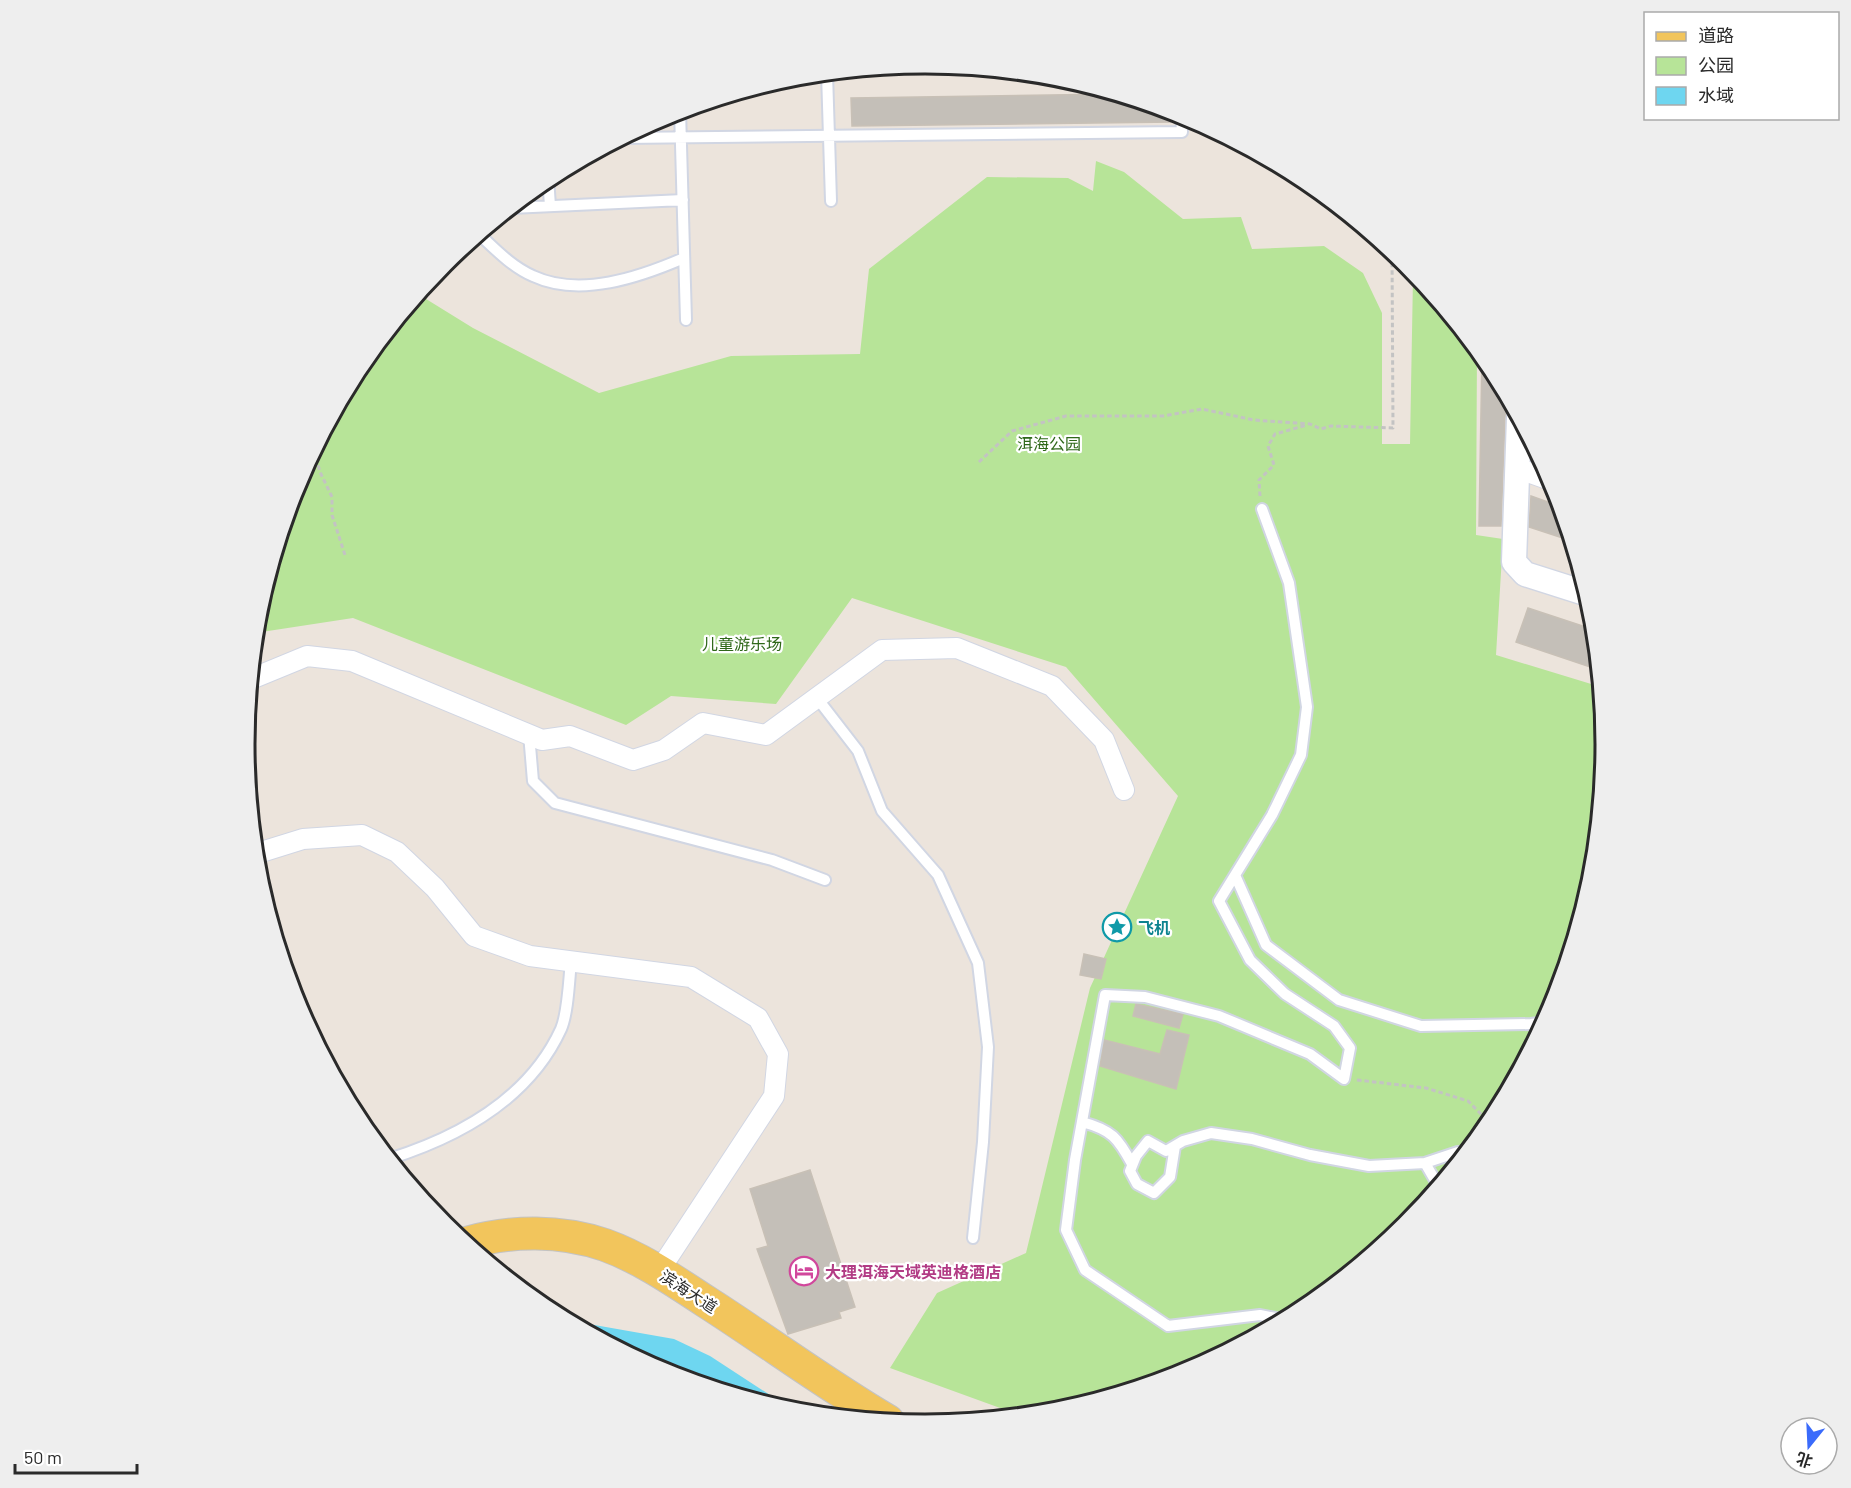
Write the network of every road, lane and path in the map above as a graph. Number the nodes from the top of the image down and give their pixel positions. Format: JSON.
{"nodes":[{"id":1,"x":827,"y":81,"type":"edge"},
{"id":2,"x":680,"y":121,"type":"edge"},
{"id":3,"x":1182,"y":125,"type":"edge"},
{"id":4,"x":829,"y":136,"type":"junction"},
{"id":5,"x":681,"y":137,"type":"junction"},
{"id":6,"x":641,"y":138,"type":"edge"},
{"id":7,"x":549,"y":189,"type":"edge"},
{"id":8,"x":683,"y":200,"type":"junction"},
{"id":9,"x":831,"y":201,"type":"dead end"},
{"id":10,"x":550,"y":206,"type":"junction"},
{"id":11,"x":523,"y":207,"type":"edge"},
{"id":12,"x":485,"y":239,"type":"edge"},
{"id":13,"x":684,"y":258,"type":"junction"},
{"id":14,"x":1392,"y":263,"type":"edge"},
{"id":15,"x":686,"y":320,"type":"dead end"},
{"id":16,"x":1310,"y":424,"type":"junction"},
{"id":17,"x":1519,"y":433,"type":"edge"},
{"id":18,"x":317,"y":462,"type":"edge"},
{"id":19,"x":979,"y":462,"type":"dead end"},
{"id":20,"x":1517,"y":468,"type":"junction"},
{"id":21,"x":1540,"y":476,"type":"edge"},
{"id":22,"x":1262,"y":509,"type":"joint"},
{"id":23,"x":345,"y":555,"type":"dead end"},
{"id":24,"x":1578,"y":591,"type":"edge"},
{"id":25,"x":259,"y":676,"type":"edge"},
{"id":26,"x":817,"y":698,"type":"junction"},
{"id":27,"x":528,"y":734,"type":"junction"},
{"id":28,"x":1124,"y":790,"type":"dead end"},
{"id":29,"x":264,"y":851,"type":"edge"},
{"id":30,"x":1235,"y":875,"type":"junction"},
{"id":31,"x":825,"y":880,"type":"dead end"},
{"id":32,"x":571,"y":961,"type":"junction"},
{"id":33,"x":1535,"y":1023,"type":"edge"},
{"id":34,"x":1344,"y":1079,"type":"junction"},
{"id":35,"x":1483,"y":1117,"type":"edge"},
{"id":36,"x":1082,"y":1122,"type":"junction"},
{"id":37,"x":1174,"y":1146,"type":"junction"},
{"id":38,"x":1457,"y":1152,"type":"edge"},
{"id":39,"x":397,"y":1156,"type":"edge"},
{"id":40,"x":1425,"y":1163,"type":"junction"},
{"id":41,"x":1132,"y":1164,"type":"junction"},
{"id":42,"x":1435,"y":1180,"type":"edge"},
{"id":43,"x":973,"y":1238,"type":"dead end"},
{"id":44,"x":477,"y":1242,"type":"edge"},
{"id":45,"x":659,"y":1271,"type":"junction"},
{"id":46,"x":1272,"y":1318,"type":"edge"},
{"id":47,"x":873,"y":1412,"type":"edge"}],
"edges":[{"from":1,"to":4,"type":"lane"},
{"from":2,"to":5,"type":"lane"},
{"from":3,"to":4,"type":"lane"},
{"from":4,"to":5,"type":"lane"},
{"from":4,"to":9,"type":"lane"},
{"from":5,"to":6,"type":"lane"},
{"from":5,"to":8,"type":"lane"},
{"from":7,"to":10,"type":"lane"},
{"from":8,"to":10,"type":"lane"},
{"from":8,"to":13,"type":"lane"},
{"from":10,"to":11,"type":"lane"},
{"from":12,"to":13,"type":"lane"},
{"from":13,"to":15,"type":"lane"},
{"from":14,"to":16,"type":"path"},
{"from":16,"to":19,"type":"path"},
{"from":16,"to":22,"type":"path"},
{"from":17,"to":20,"type":"street"},
{"from":18,"to":23,"type":"path"},
{"from":20,"to":21,"type":"street"},
{"from":20,"to":24,"type":"street"},
{"from":22,"to":30,"type":"lane"},
{"from":25,"to":27,"type":"street"},
{"from":26,"to":27,"type":"street"},
{"from":26,"to":28,"type":"street"},
{"from":26,"to":43,"type":"lane"},
{"from":27,"to":31,"type":"lane"},
{"from":29,"to":32,"type":"street"},
{"from":30,"to":33,"type":"lane"},
{"from":30,"to":34,"type":"lane"},
{"from":32,"to":39,"type":"lane"},
{"from":32,"to":45,"type":"street"},
{"from":34,"to":35,"type":"path"},
{"from":34,"to":36,"type":"lane"},
{"from":36,"to":41,"type":"lane"},
{"from":36,"to":46,"type":"lane"},
{"from":37,"to":40,"type":"lane"},
{"from":37,"to":41,"type":"lane"},
{"from":37,"to":41,"type":"lane"},
{"from":38,"to":40,"type":"lane"},
{"from":40,"to":42,"type":"lane"},
{"from":44,"to":45,"type":"main road","name":"滨海大道"},
{"from":45,"to":47,"type":"main road","name":"滨海大道"}]}
